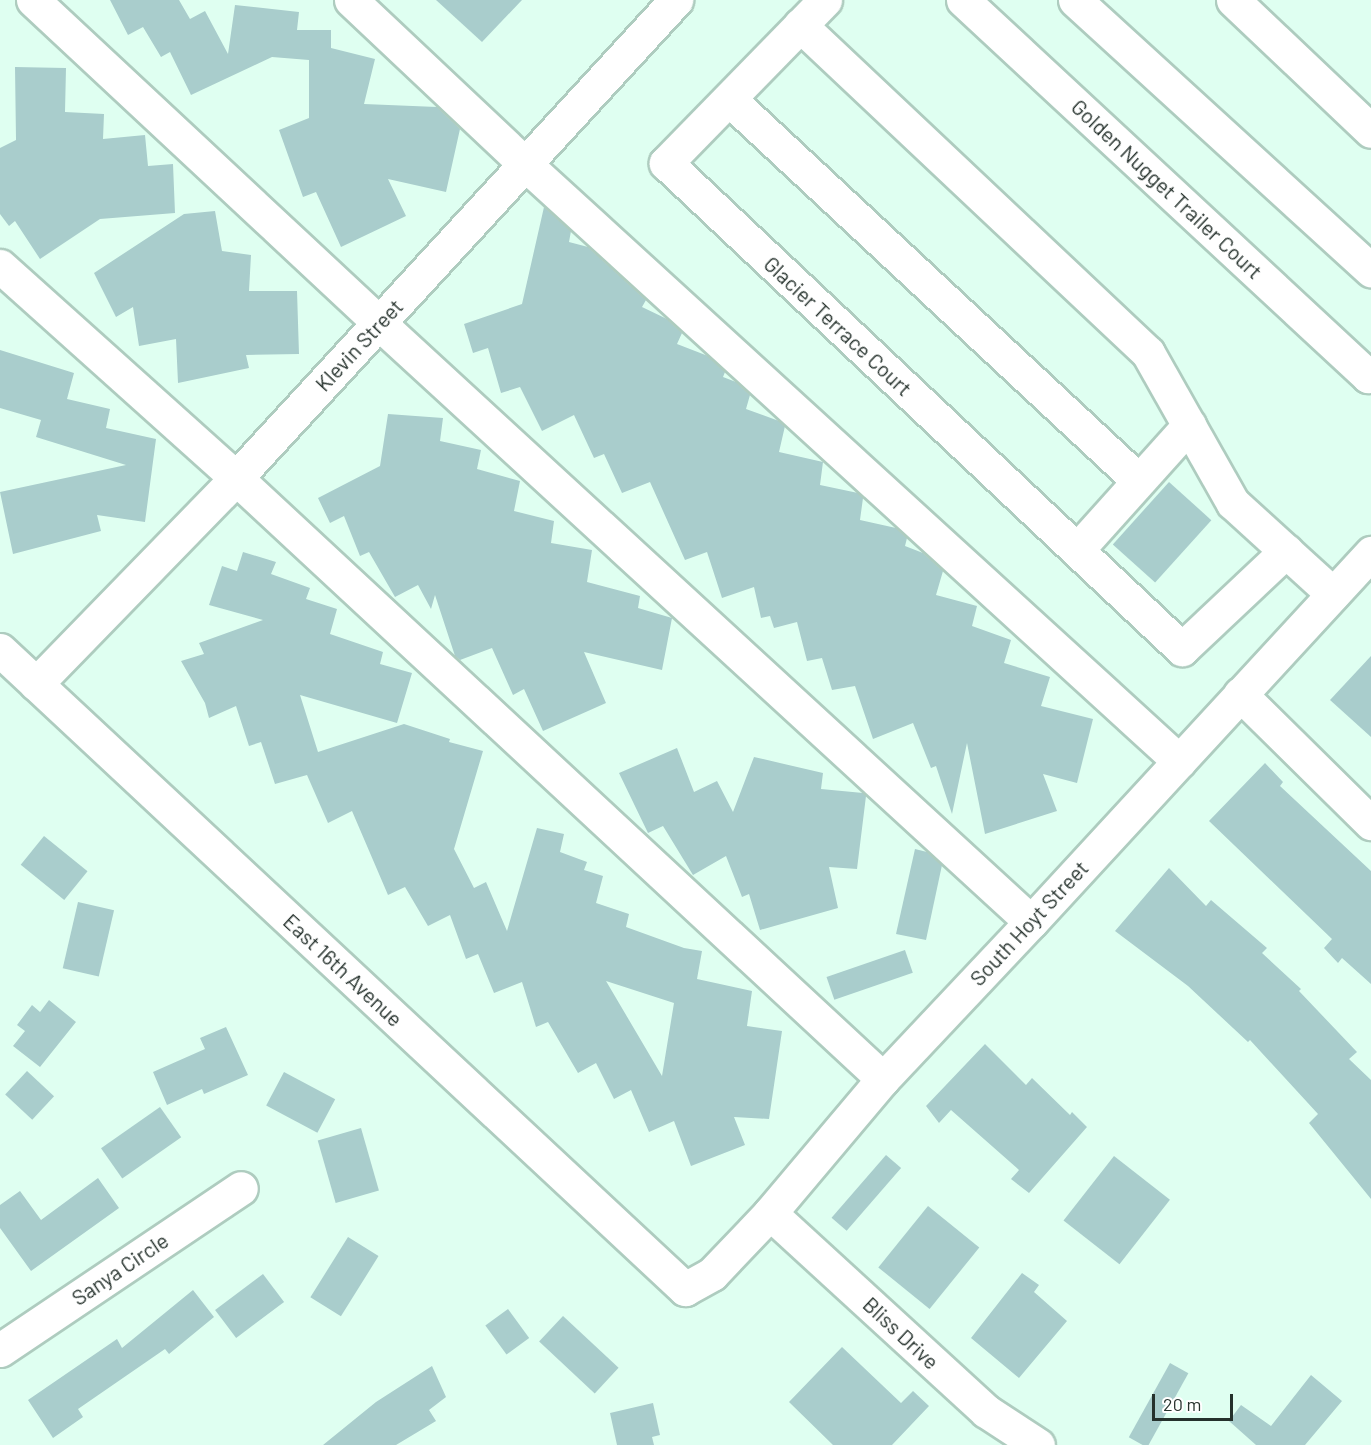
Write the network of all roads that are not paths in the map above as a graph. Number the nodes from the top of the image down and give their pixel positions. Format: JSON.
{"nodes":[{"id":1,"x":33,"y":0,"type":"edge"},
{"id":2,"x":351,"y":0,"type":"edge"},
{"id":3,"x":676,"y":0,"type":"edge"},
{"id":4,"x":825,"y":0,"type":"edge"},
{"id":5,"x":963,"y":0,"type":"edge"},
{"id":6,"x":1075,"y":0,"type":"edge"},
{"id":7,"x":1233,"y":0,"type":"edge"},
{"id":8,"x":800,"y":25,"type":"junction"},
{"id":9,"x":729,"y":99,"type":"junction"},
{"id":10,"x":1371,"y":131,"type":"edge"},
{"id":11,"x":525,"y":164,"type":"junction"},
{"id":12,"x":0,"y":266,"type":"edge"},
{"id":13,"x":1371,"y":270,"type":"edge"},
{"id":14,"x":379,"y":323,"type":"junction"},
{"id":15,"x":1371,"y":376,"type":"edge"},
{"id":16,"x":1189,"y":425,"type":"junction"},
{"id":17,"x":236,"y":478,"type":"junction"},
{"id":18,"x":1139,"y":481,"type":"junction"},
{"id":19,"x":1077,"y":550,"type":"junction"},
{"id":20,"x":1286,"y":551,"type":"junction"},
{"id":21,"x":1371,"y":553,"type":"edge"},
{"id":22,"x":1333,"y":594,"type":"junction"},
{"id":23,"x":0,"y":650,"type":"edge"},
{"id":24,"x":36,"y":684,"type":"junction"},
{"id":25,"x":1240,"y":694,"type":"junction"},
{"id":26,"x":1179,"y":761,"type":"junction"},
{"id":27,"x":1371,"y":823,"type":"edge"},
{"id":28,"x":1031,"y":922,"type":"junction"},
{"id":29,"x":883,"y":1079,"type":"junction"},
{"id":30,"x":241,"y":1188,"type":"dead end"},
{"id":31,"x":770,"y":1213,"type":"junction"},
{"id":32,"x":685,"y":1289,"type":"joint"},
{"id":33,"x":0,"y":1350,"type":"edge"},
{"id":34,"x":1038,"y":1445,"type":"edge"}],
"edges":[{"from":1,"to":14,"type":"street"},
{"from":2,"to":11,"type":"street"},
{"from":3,"to":11,"type":"street","name":"Klevin Street"},
{"from":4,"to":8,"type":"street","name":"Glacier Terrace Court"},
{"from":5,"to":15,"type":"street","name":"Golden Nugget Trailer Court"},
{"from":6,"to":13,"type":"street"},
{"from":7,"to":10,"type":"street"},
{"from":8,"to":9,"type":"street","name":"Glacier Terrace Court"},
{"from":8,"to":16,"type":"street"},
{"from":9,"to":18,"type":"street"},
{"from":9,"to":19,"type":"street","name":"Glacier Terrace Court"},
{"from":11,"to":14,"type":"street","name":"Klevin Street"},
{"from":11,"to":26,"type":"street"},
{"from":12,"to":17,"type":"street"},
{"from":14,"to":17,"type":"street","name":"Klevin Street"},
{"from":14,"to":28,"type":"street"},
{"from":16,"to":18,"type":"street"},
{"from":16,"to":20,"type":"street"},
{"from":17,"to":24,"type":"street","name":"Klevin Street"},
{"from":17,"to":29,"type":"street"},
{"from":18,"to":19,"type":"street"},
{"from":19,"to":20,"type":"street","name":"Glacier Terrace Court"},
{"from":20,"to":22,"type":"street"},
{"from":21,"to":22,"type":"street","name":"South Hoyt Street"},
{"from":22,"to":25,"type":"street","name":"South Hoyt Street"},
{"from":23,"to":24,"type":"street","name":"East 16th Avenue"},
{"from":24,"to":32,"type":"street","name":"East 16th Avenue"},
{"from":25,"to":26,"type":"street","name":"South Hoyt Street"},
{"from":25,"to":27,"type":"street"},
{"from":26,"to":28,"type":"street","name":"South Hoyt Street"},
{"from":28,"to":29,"type":"street","name":"South Hoyt Street"},
{"from":29,"to":31,"type":"street","name":"South Hoyt Street"},
{"from":30,"to":33,"type":"street","name":"Sanya Circle"},
{"from":31,"to":32,"type":"street","name":"South Hoyt Street"},
{"from":31,"to":34,"type":"street","name":"Bliss Drive"}]}
